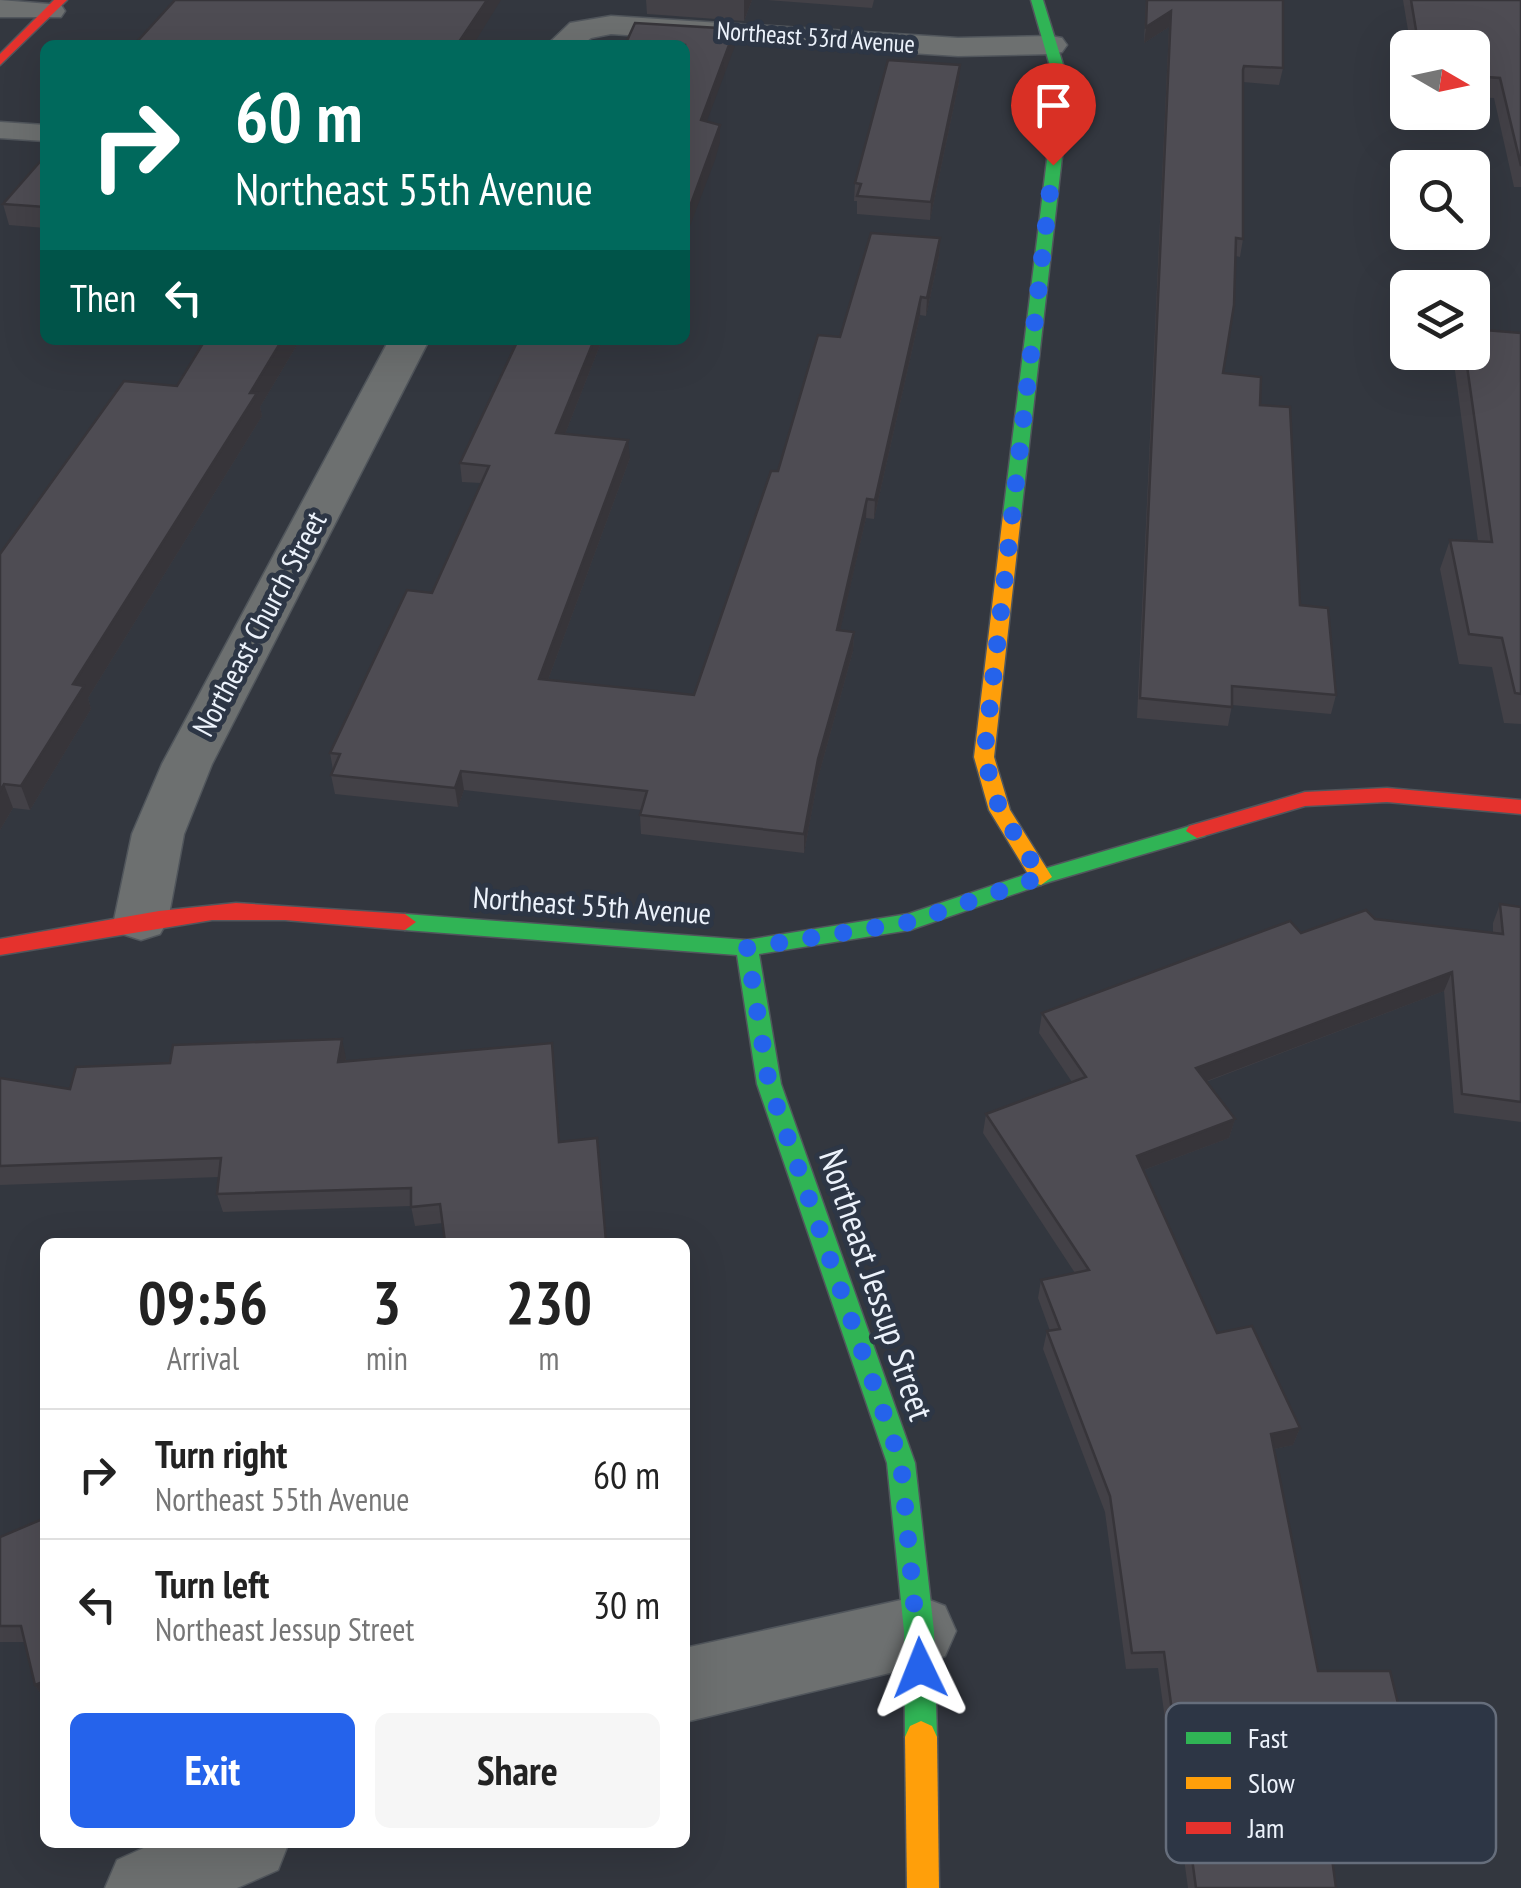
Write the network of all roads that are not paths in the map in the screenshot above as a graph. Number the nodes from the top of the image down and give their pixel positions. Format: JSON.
{"nodes":[{"id":1,"x":1037,"y":0,"type":"edge"},
{"id":2,"x":55,"y":6,"type":"edge"},
{"id":3,"x":0,"y":8,"type":"edge"},
{"id":4,"x":572,"y":38,"type":"edge"},
{"id":5,"x":1051,"y":46,"type":"junction"},
{"id":6,"x":0,"y":60,"type":"edge"},
{"id":7,"x":0,"y":130,"type":"edge"},
{"id":8,"x":40,"y":132,"type":"edge"},
{"id":9,"x":406,"y":345,"type":"edge"},
{"id":10,"x":1521,"y":808,"type":"edge"},
{"id":11,"x":1041,"y":877,"type":"junction"},
{"id":12,"x":142,"y":920,"type":"junction"},
{"id":13,"x":0,"y":947,"type":"edge"},
{"id":14,"x":747,"y":948,"type":"junction"},
{"id":15,"x":919,"y":1631,"type":"junction"},
{"id":16,"x":690,"y":1684,"type":"edge"},
{"id":17,"x":236,"y":1848,"type":"edge"},
{"id":18,"x":145,"y":1888,"type":"edge"},
{"id":19,"x":922,"y":1888,"type":"edge"}],
"edges":[{"from":1,"to":5,"type":"street"},
{"from":2,"to":3,"type":"street"},
{"from":2,"to":6,"type":"street"},
{"from":4,"to":5,"type":"street","name":"Northeast 53rd Avenue"},
{"from":5,"to":11,"type":"street"},
{"from":7,"to":8,"type":"lane"},
{"from":9,"to":12,"type":"street","name":"Northeast Church Street"},
{"from":10,"to":11,"type":"street","name":"Northeast 55th Avenue"},
{"from":11,"to":14,"type":"street","name":"Northeast 55th Avenue"},
{"from":12,"to":13,"type":"street","name":"Northeast 55th Avenue"},
{"from":12,"to":14,"type":"street","name":"Northeast 55th Avenue"},
{"from":14,"to":15,"type":"street","name":"Northeast Jessup Street"},
{"from":15,"to":16,"type":"street"},
{"from":15,"to":19,"type":"street","name":"Northeast Jessup Street"},
{"from":17,"to":18,"type":"street"}]}
